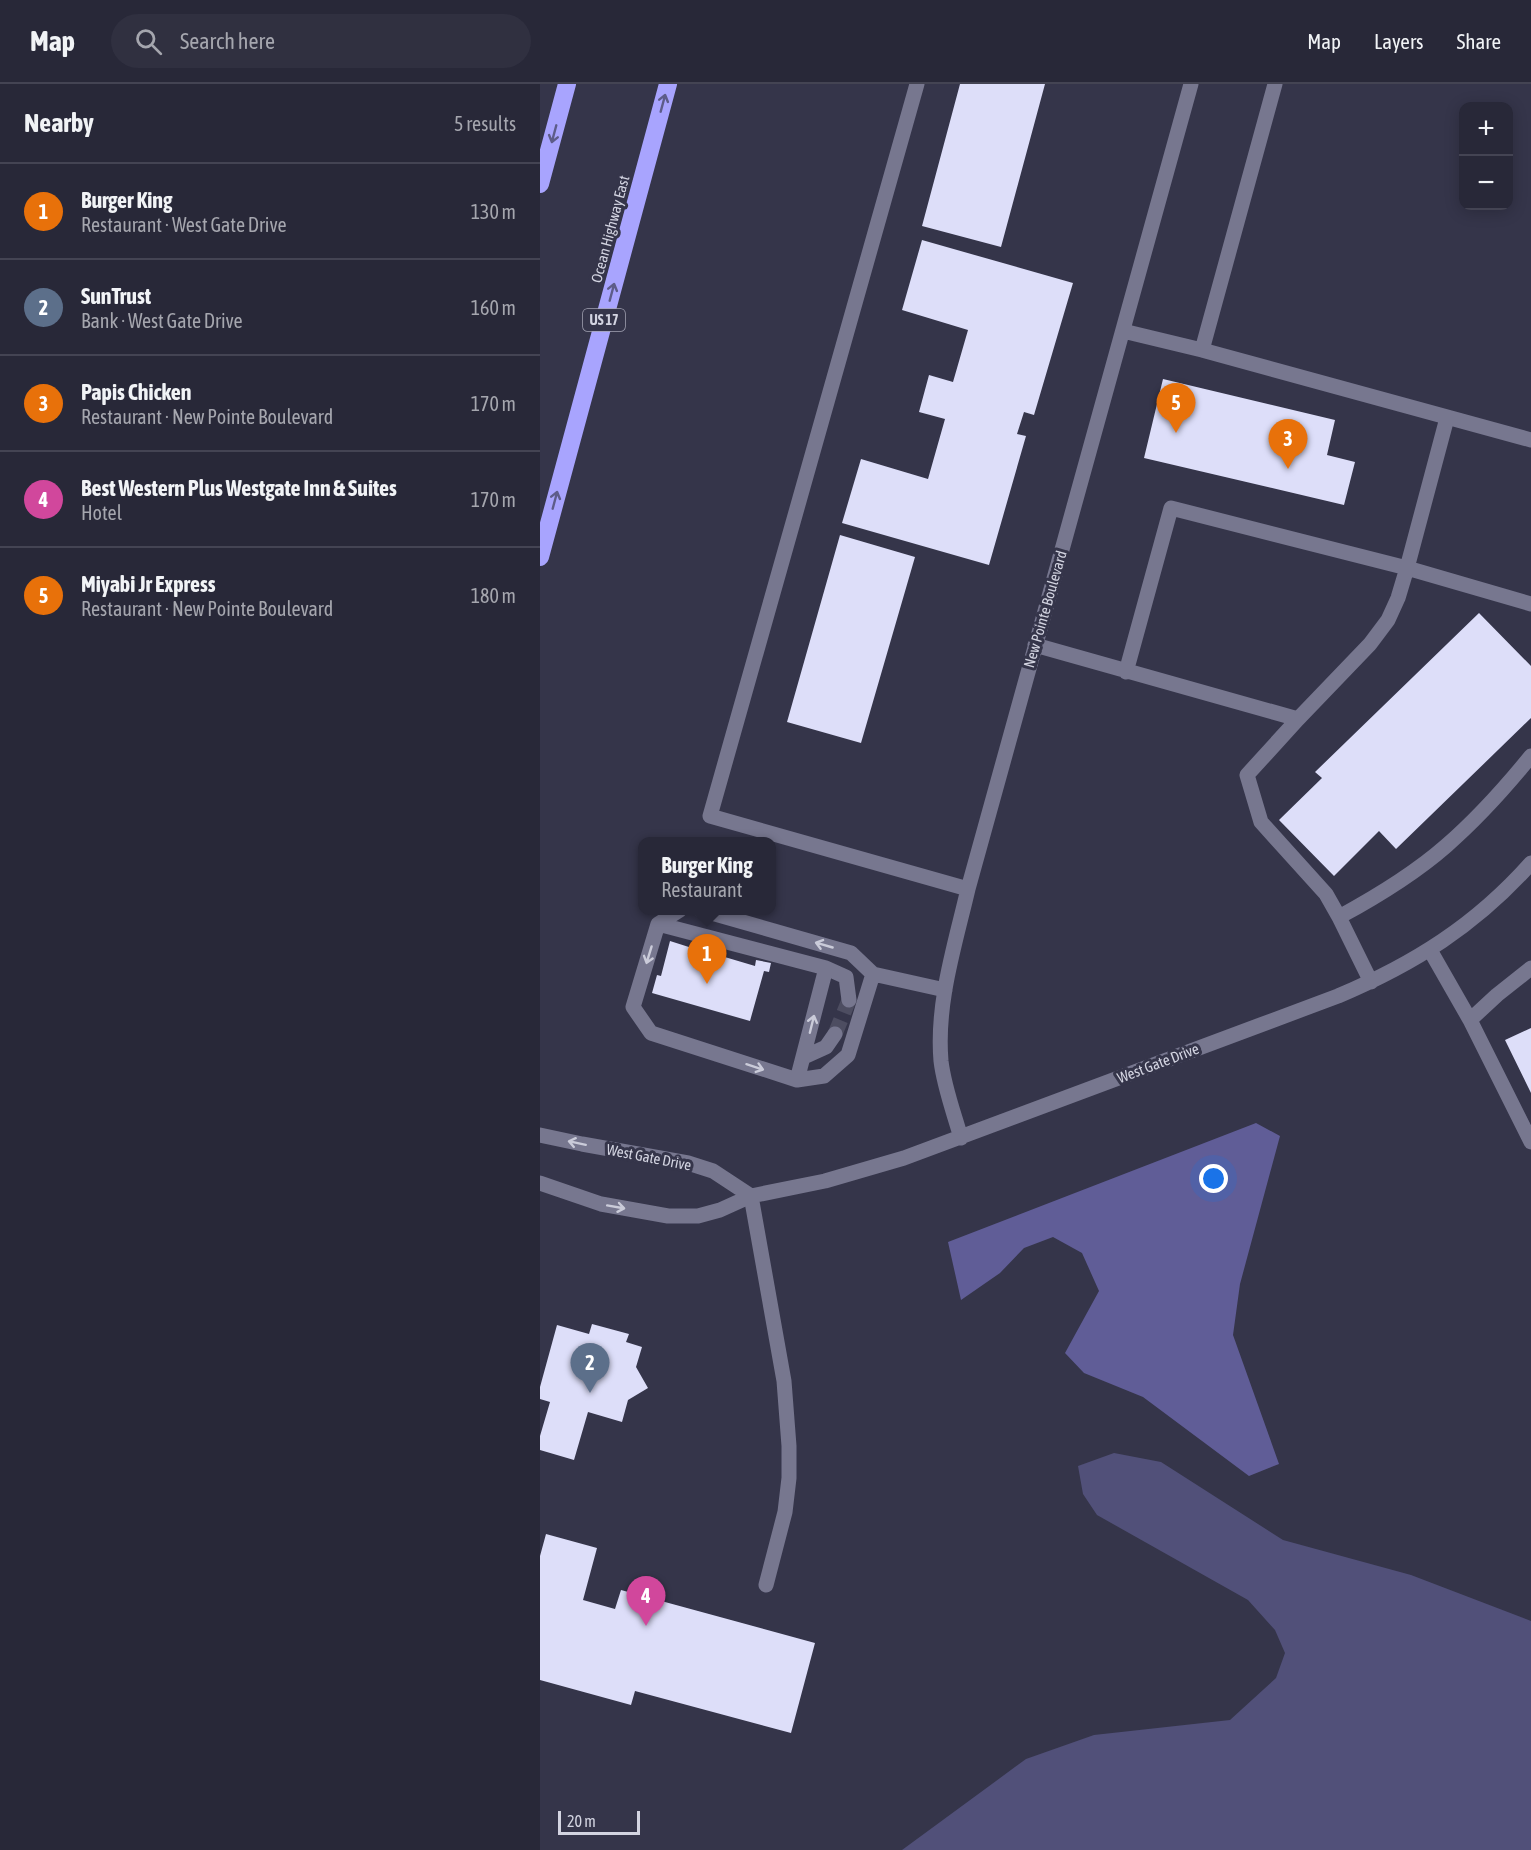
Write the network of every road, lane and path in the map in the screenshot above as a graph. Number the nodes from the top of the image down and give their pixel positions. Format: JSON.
{"nodes":[{"id":1,"x":567,"y":84,"type":"edge"},
{"id":2,"x":668,"y":84,"type":"edge"},
{"id":3,"x":917,"y":84,"type":"edge"},
{"id":4,"x":1191,"y":84,"type":"edge"},
{"id":5,"x":1275,"y":84,"type":"edge"},
{"id":6,"x":540,"y":184,"type":"edge"},
{"id":7,"x":1123,"y":332,"type":"junction"},
{"id":8,"x":1202,"y":350,"type":"junction"},
{"id":9,"x":1447,"y":418,"type":"junction"},
{"id":10,"x":1531,"y":440,"type":"edge"},
{"id":11,"x":540,"y":557,"type":"edge"},
{"id":12,"x":1407,"y":568,"type":"junction"},
{"id":13,"x":1531,"y":604,"type":"edge"},
{"id":14,"x":1035,"y":645,"type":"junction"},
{"id":15,"x":1126,"y":672,"type":"junction"},
{"id":16,"x":1298,"y":719,"type":"junction"},
{"id":17,"x":1531,"y":756,"type":"edge"},
{"id":18,"x":1531,"y":863,"type":"edge"},
{"id":19,"x":968,"y":889,"type":"junction"},
{"id":20,"x":672,"y":915,"type":"edge"},
{"id":21,"x":718,"y":915,"type":"edge"},
{"id":22,"x":1340,"y":917,"type":"junction"},
{"id":23,"x":658,"y":924,"type":"junction"},
{"id":24,"x":1430,"y":950,"type":"junction"},
{"id":25,"x":826,"y":968,"type":"junction"},
{"id":26,"x":1531,"y":968,"type":"edge"},
{"id":27,"x":873,"y":974,"type":"junction"},
{"id":28,"x":1371,"y":982,"type":"junction"},
{"id":29,"x":945,"y":990,"type":"junction"},
{"id":30,"x":849,"y":1000,"type":"tunnel mouth"},
{"id":31,"x":1470,"y":1020,"type":"junction"},
{"id":32,"x":835,"y":1034,"type":"tunnel mouth"},
{"id":33,"x":804,"y":1057,"type":"junction"},
{"id":34,"x":797,"y":1080,"type":"junction"},
{"id":35,"x":540,"y":1134,"type":"edge"},
{"id":36,"x":961,"y":1138,"type":"junction"},
{"id":37,"x":1531,"y":1142,"type":"edge"},
{"id":38,"x":540,"y":1183,"type":"edge"},
{"id":39,"x":751,"y":1196,"type":"junction"},
{"id":40,"x":766,"y":1585,"type":"dead end"}],
"edges":[{"from":1,"to":6,"type":"highway","one_way":true},
{"from":11,"to":2,"type":"highway","name":"Ocean Highway East","number":"US 17","one_way":true},
{"from":3,"to":19,"type":"street"},
{"from":4,"to":7,"type":"street","name":"New Pointe Boulevard"},
{"from":5,"to":8,"type":"street"},
{"from":7,"to":8,"type":"street"},
{"from":7,"to":14,"type":"street","name":"New Pointe Boulevard"},
{"from":8,"to":9,"type":"street"},
{"from":9,"to":10,"type":"street"},
{"from":9,"to":12,"type":"street"},
{"from":12,"to":13,"type":"street"},
{"from":12,"to":15,"type":"street"},
{"from":12,"to":16,"type":"street"},
{"from":14,"to":15,"type":"street"},
{"from":14,"to":19,"type":"street","name":"New Pointe Boulevard"},
{"from":15,"to":16,"type":"street"},
{"from":16,"to":22,"type":"street"},
{"from":17,"to":22,"type":"street"},
{"from":18,"to":24,"type":"street","name":"West Gate Drive"},
{"from":19,"to":29,"type":"street","name":"New Pointe Boulevard"},
{"from":20,"to":23,"type":"street"},
{"from":27,"to":21,"type":"street","one_way":true},
{"from":22,"to":28,"type":"street"},
{"from":23,"to":25,"type":"street"},
{"from":23,"to":34,"type":"street","one_way":true},
{"from":24,"to":28,"type":"street","name":"West Gate Drive"},
{"from":24,"to":31,"type":"street"},
{"from":25,"to":30,"type":"street"},
{"from":33,"to":25,"type":"street","one_way":true},
{"from":26,"to":31,"type":"street"},
{"from":27,"to":29,"type":"street"},
{"from":27,"to":34,"type":"street"},
{"from":28,"to":36,"type":"street","name":"West Gate Drive"},
{"from":29,"to":36,"type":"street","name":"New Pointe Boulevard"},
{"from":31,"to":37,"type":"street"},
{"from":32,"to":33,"type":"street"},
{"from":33,"to":34,"type":"street"},
{"from":39,"to":35,"type":"street","name":"West Gate Drive","one_way":true},
{"from":36,"to":39,"type":"street","name":"West Gate Drive"},
{"from":38,"to":39,"type":"street","name":"West Gate Drive","one_way":true},
{"from":39,"to":40,"type":"street"}]}
